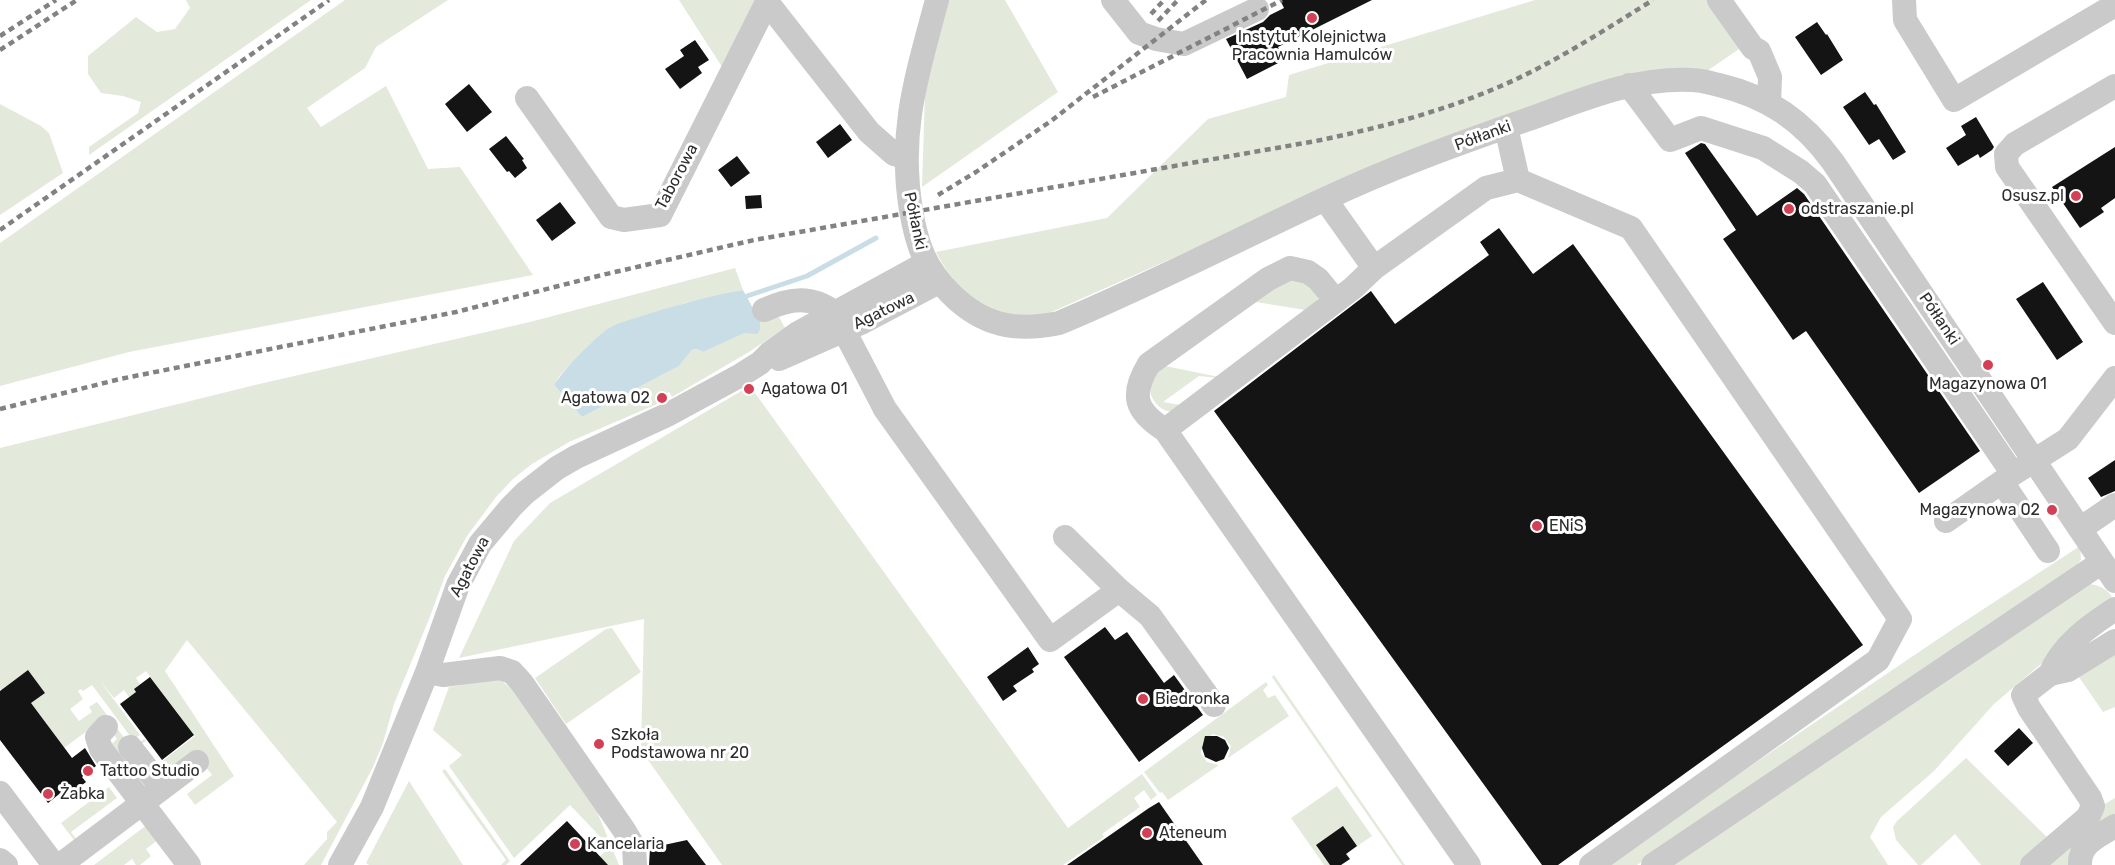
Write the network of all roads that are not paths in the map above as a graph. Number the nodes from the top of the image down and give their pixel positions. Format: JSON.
{"nodes":[{"id":1,"x":937,"y":0,"type":"edge"},
{"id":2,"x":1113,"y":0,"type":"edge"},
{"id":3,"x":1719,"y":0,"type":"edge"},
{"id":4,"x":1904,"y":0,"type":"edge"},
{"id":5,"x":768,"y":1,"type":"edge"},
{"id":6,"x":2115,"y":5,"type":"edge"},
{"id":7,"x":1257,"y":9,"type":"dead end"},
{"id":8,"x":1629,"y":85,"type":"junction"},
{"id":9,"x":2115,"y":86,"type":"edge"},
{"id":10,"x":527,"y":99,"type":"dead end"},
{"id":11,"x":1769,"y":104,"type":"junction"},
{"id":12,"x":1506,"y":127,"type":"junction"},
{"id":13,"x":906,"y":157,"type":"junction"},
{"id":14,"x":1518,"y":180,"type":"junction"},
{"id":15,"x":1325,"y":199,"type":"junction"},
{"id":16,"x":1374,"y":268,"type":"junction"},
{"id":17,"x":932,"y":273,"type":"junction"},
{"id":18,"x":1336,"y":301,"type":"junction"},
{"id":19,"x":764,"y":310,"type":"dead end"},
{"id":20,"x":840,"y":322,"type":"junction"},
{"id":21,"x":2115,"y":323,"type":"edge"},
{"id":22,"x":2115,"y":378,"type":"edge"},
{"id":23,"x":1165,"y":430,"type":"junction"},
{"id":24,"x":2035,"y":460,"type":"junction"},
{"id":25,"x":2008,"y":478,"type":"junction"},
{"id":26,"x":2115,"y":506,"type":"edge"},
{"id":27,"x":1946,"y":520,"type":"dead end"},
{"id":28,"x":2080,"y":530,"type":"junction"},
{"id":29,"x":1065,"y":537,"type":"dead end"},
{"id":30,"x":2049,"y":551,"type":"dead end"},
{"id":31,"x":2108,"y":572,"type":"edge"},
{"id":32,"x":1119,"y":590,"type":"junction"},
{"id":33,"x":2115,"y":609,"type":"edge"},
{"id":34,"x":2115,"y":640,"type":"edge"},
{"id":35,"x":427,"y":672,"type":"junction"},
{"id":36,"x":2050,"y":674,"type":"junction"},
{"id":37,"x":1214,"y":705,"type":"dead end"},
{"id":38,"x":106,"y":726,"type":"dead end"},
{"id":39,"x":130,"y":747,"type":"dead end"},
{"id":40,"x":197,"y":762,"type":"dead end"},
{"id":41,"x":162,"y":788,"type":"junction"},
{"id":42,"x":0,"y":793,"type":"edge"},
{"id":43,"x":142,"y":803,"type":"junction"},
{"id":44,"x":2115,"y":825,"type":"edge"},
{"id":45,"x":0,"y":860,"type":"edge"},
{"id":46,"x":6,"y":865,"type":"edge"},
{"id":47,"x":54,"y":865,"type":"edge"},
{"id":48,"x":60,"y":865,"type":"edge"},
{"id":49,"x":189,"y":865,"type":"edge"},
{"id":50,"x":340,"y":865,"type":"edge"},
{"id":51,"x":635,"y":865,"type":"edge"},
{"id":52,"x":1469,"y":865,"type":"edge"},
{"id":53,"x":1591,"y":865,"type":"edge"},
{"id":54,"x":1653,"y":865,"type":"edge"},
{"id":55,"x":2032,"y":865,"type":"edge"},
{"id":56,"x":2080,"y":865,"type":"edge"}],
"edges":[{"from":1,"to":13,"type":"street","name":"Półłanki"},
{"from":2,"to":7,"type":"street"},
{"from":3,"to":11,"type":"street"},
{"from":4,"to":6,"type":"street"},
{"from":5,"to":10,"type":"street","name":"Taborowa"},
{"from":5,"to":13,"type":"street"},
{"from":8,"to":11,"type":"street","name":"Półłanki"},
{"from":8,"to":12,"type":"street","name":"Półłanki"},
{"from":8,"to":25,"type":"street"},
{"from":9,"to":21,"type":"street"},
{"from":11,"to":24,"type":"street","name":"Półłanki"},
{"from":12,"to":14,"type":"street"},
{"from":12,"to":15,"type":"street","name":"Półłanki"},
{"from":13,"to":17,"type":"street","name":"Półłanki"},
{"from":14,"to":16,"type":"street"},
{"from":14,"to":53,"type":"street"},
{"from":15,"to":16,"type":"street"},
{"from":15,"to":17,"type":"street","name":"Półłanki"},
{"from":16,"to":18,"type":"street"},
{"from":17,"to":20,"type":"street","name":"Agatowa"},
{"from":18,"to":23,"type":"street"},
{"from":18,"to":23,"type":"street"},
{"from":19,"to":20,"type":"street"},
{"from":20,"to":32,"type":"street"},
{"from":20,"to":35,"type":"street","name":"Agatowa"},
{"from":22,"to":24,"type":"street"},
{"from":23,"to":52,"type":"street"},
{"from":24,"to":25,"type":"street"},
{"from":24,"to":28,"type":"street","name":"Półłanki"},
{"from":25,"to":27,"type":"street"},
{"from":25,"to":30,"type":"street"},
{"from":26,"to":28,"type":"street"},
{"from":28,"to":31,"type":"street","name":"Półłanki"},
{"from":29,"to":32,"type":"street"},
{"from":31,"to":54,"type":"street"},
{"from":32,"to":37,"type":"street"},
{"from":33,"to":36,"type":"street"},
{"from":34,"to":36,"type":"street"},
{"from":35,"to":50,"type":"street","name":"Agatowa"},
{"from":35,"to":51,"type":"street"},
{"from":36,"to":55,"type":"street"},
{"from":38,"to":43,"type":"street"},
{"from":39,"to":41,"type":"street"},
{"from":40,"to":41,"type":"street"},
{"from":41,"to":43,"type":"street"},
{"from":42,"to":47,"type":"street"},
{"from":43,"to":48,"type":"street"},
{"from":43,"to":49,"type":"street"},
{"from":44,"to":56,"type":"street"},
{"from":45,"to":46,"type":"street"}]}
